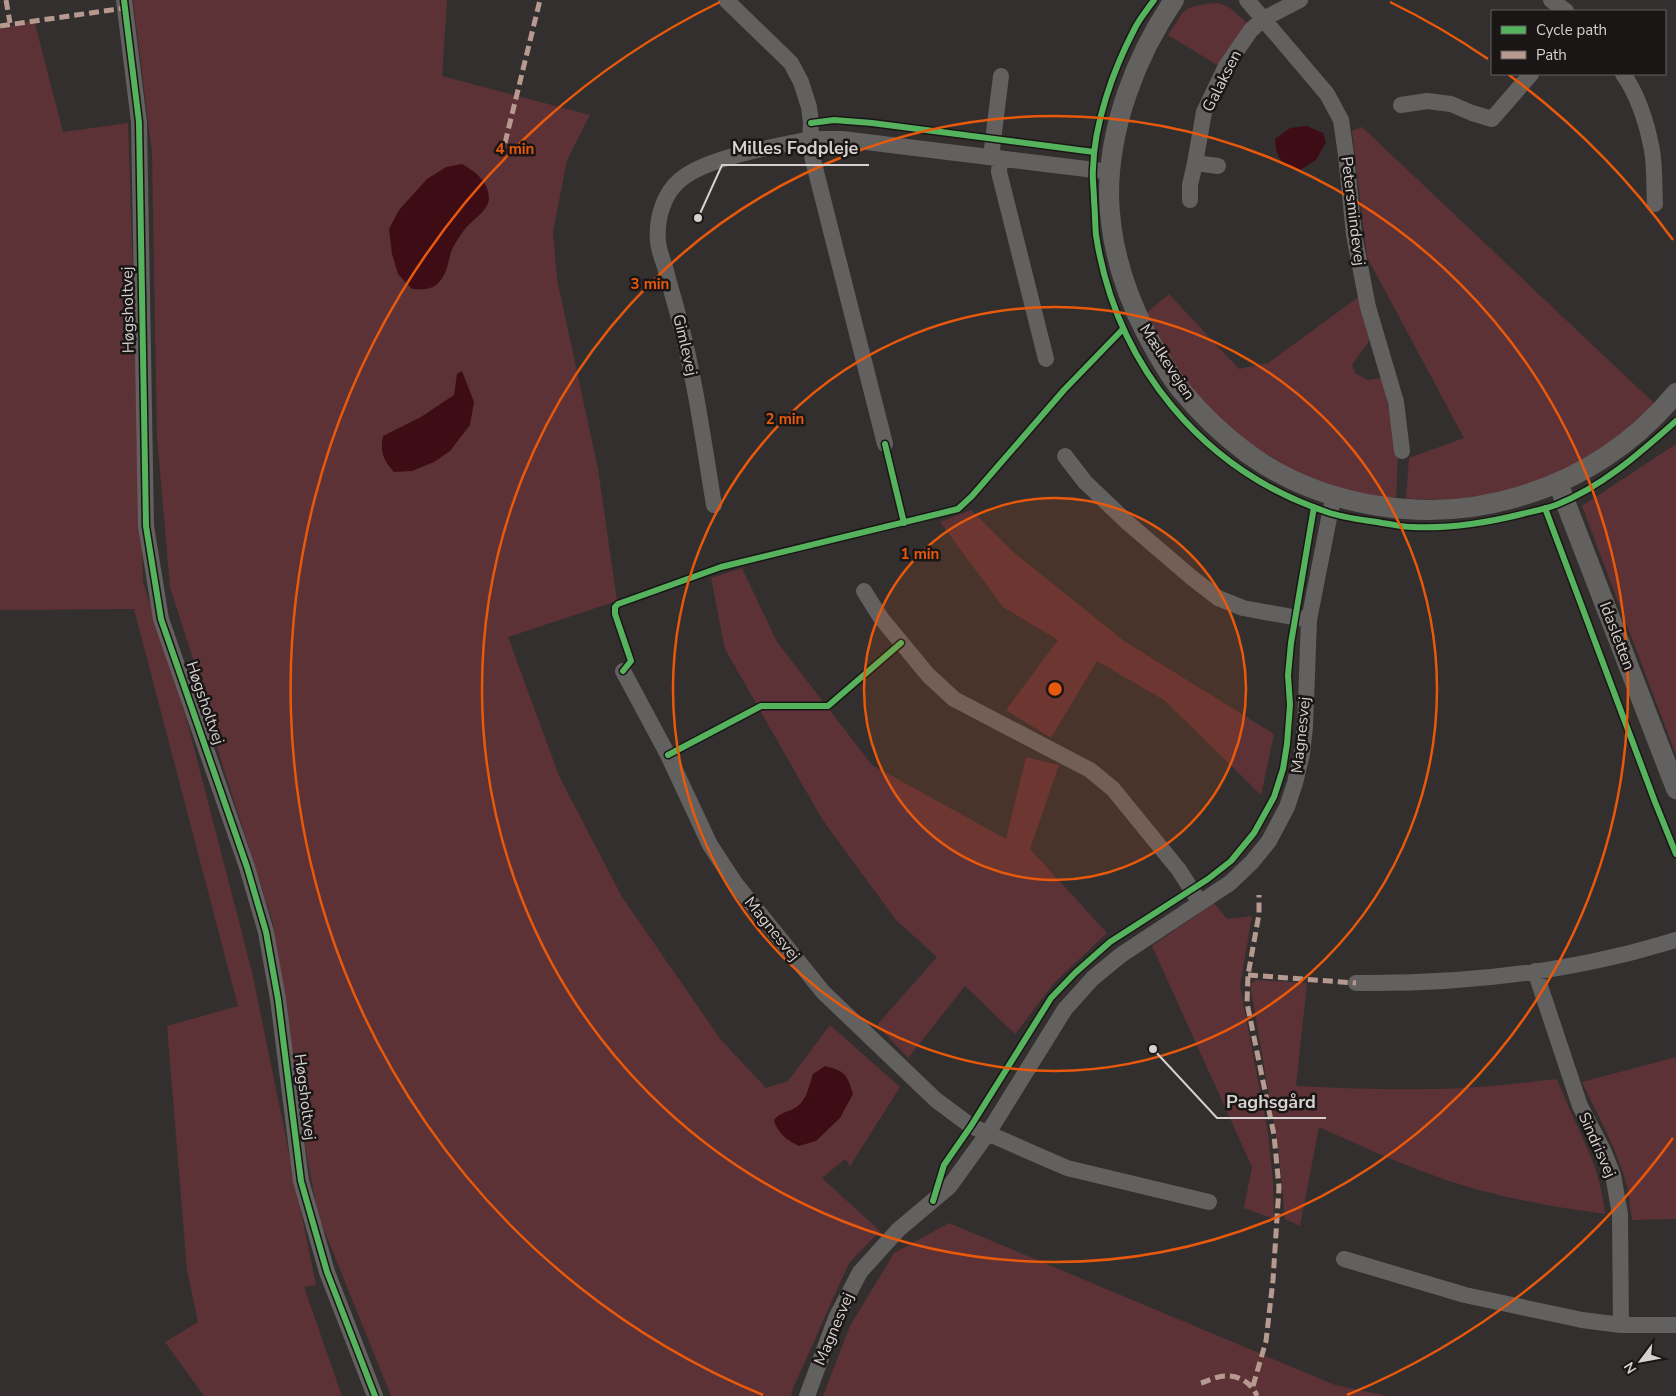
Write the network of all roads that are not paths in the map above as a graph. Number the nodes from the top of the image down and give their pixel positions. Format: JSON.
{"nodes":[{"id":1,"x":124,"y":0,"type":"edge"},
{"id":2,"x":726,"y":0,"type":"edge"},
{"id":3,"x":1174,"y":0,"type":"edge"},
{"id":4,"x":1247,"y":0,"type":"edge"},
{"id":5,"x":1300,"y":0,"type":"edge"},
{"id":6,"x":1550,"y":0,"type":"edge"},
{"id":7,"x":1565,"y":10,"type":"edge"},
{"id":8,"x":1263,"y":19,"type":"junction"},
{"id":9,"x":1530,"y":75,"type":"edge"},
{"id":10,"x":1624,"y":75,"type":"edge"},
{"id":11,"x":1001,"y":76,"type":"dead end"},
{"id":12,"x":1401,"y":105,"type":"dead end"},
{"id":13,"x":810,"y":139,"type":"junction"},
{"id":14,"x":996,"y":158,"type":"junction"},
{"id":15,"x":1195,"y":163,"type":"junction"},
{"id":16,"x":1218,"y":166,"type":"dead end"},
{"id":17,"x":1110,"y":172,"type":"junction"},
{"id":18,"x":1190,"y":200,"type":"dead end"},
{"id":19,"x":1655,"y":204,"type":"dead end"},
{"id":20,"x":1046,"y":359,"type":"dead end"},
{"id":21,"x":1676,"y":393,"type":"edge"},
{"id":22,"x":885,"y":444,"type":"dead end"},
{"id":23,"x":1402,"y":451,"type":"dead end"},
{"id":24,"x":1065,"y":456,"type":"dead end"},
{"id":25,"x":1558,"y":483,"type":"junction"},
{"id":26,"x":1334,"y":496,"type":"junction"},
{"id":27,"x":714,"y":505,"type":"dead end"},
{"id":28,"x":864,"y":591,"type":"dead end"},
{"id":29,"x":1309,"y":620,"type":"junction"},
{"id":30,"x":623,"y":671,"type":"dead end"},
{"id":31,"x":1676,"y":789,"type":"edge"},
{"id":32,"x":1200,"y":903,"type":"junction"},
{"id":33,"x":1676,"y":940,"type":"edge"},
{"id":34,"x":1535,"y":971,"type":"junction"},
{"id":35,"x":1356,"y":983,"type":"dead end"},
{"id":36,"x":988,"y":1133,"type":"junction"},
{"id":37,"x":1209,"y":1202,"type":"dead end"},
{"id":38,"x":1344,"y":1258,"type":"dead end"},
{"id":39,"x":1621,"y":1325,"type":"junction"},
{"id":40,"x":1676,"y":1326,"type":"edge"},
{"id":41,"x":375,"y":1396,"type":"edge"},
{"id":42,"x":807,"y":1396,"type":"edge"}],
"edges":[{"from":1,"to":41,"type":"street","name":"Høgsholtvej"},
{"from":2,"to":13,"type":"street"},
{"from":3,"to":17,"type":"street","name":"Mælkevejen"},
{"from":4,"to":8,"type":"street","name":"Petersmindevej"},
{"from":5,"to":8,"type":"street","name":"Galaksen"},
{"from":6,"to":7,"type":"street"},
{"from":8,"to":15,"type":"street","name":"Galaksen"},
{"from":8,"to":23,"type":"street","name":"Petersmindevej"},
{"from":9,"to":12,"type":"street"},
{"from":10,"to":19,"type":"street"},
{"from":11,"to":14,"type":"street"},
{"from":13,"to":14,"type":"street","name":"Gimlevej"},
{"from":13,"to":22,"type":"street"},
{"from":13,"to":27,"type":"street","name":"Gimlevej"},
{"from":14,"to":17,"type":"street","name":"Gimlevej"},
{"from":14,"to":20,"type":"street"},
{"from":15,"to":16,"type":"street"},
{"from":15,"to":18,"type":"street","name":"Galaksen"},
{"from":17,"to":26,"type":"street","name":"Mælkevejen"},
{"from":21,"to":25,"type":"street","name":"Mælkevejen"},
{"from":24,"to":29,"type":"street"},
{"from":25,"to":26,"type":"street","name":"Mælkevejen"},
{"from":25,"to":31,"type":"street","name":"Idasletten"},
{"from":26,"to":29,"type":"street","name":"Magnesvej"},
{"from":28,"to":32,"type":"street"},
{"from":29,"to":32,"type":"street","name":"Magnesvej"},
{"from":30,"to":36,"type":"street","name":"Magnesvej"},
{"from":32,"to":36,"type":"street","name":"Magnesvej"},
{"from":33,"to":34,"type":"street"},
{"from":34,"to":35,"type":"street"},
{"from":34,"to":39,"type":"street","name":"Sindrisvej"},
{"from":36,"to":37,"type":"street","name":"Magnesvej"},
{"from":36,"to":42,"type":"street","name":"Magnesvej"},
{"from":38,"to":39,"type":"street"},
{"from":39,"to":40,"type":"street"}]}
